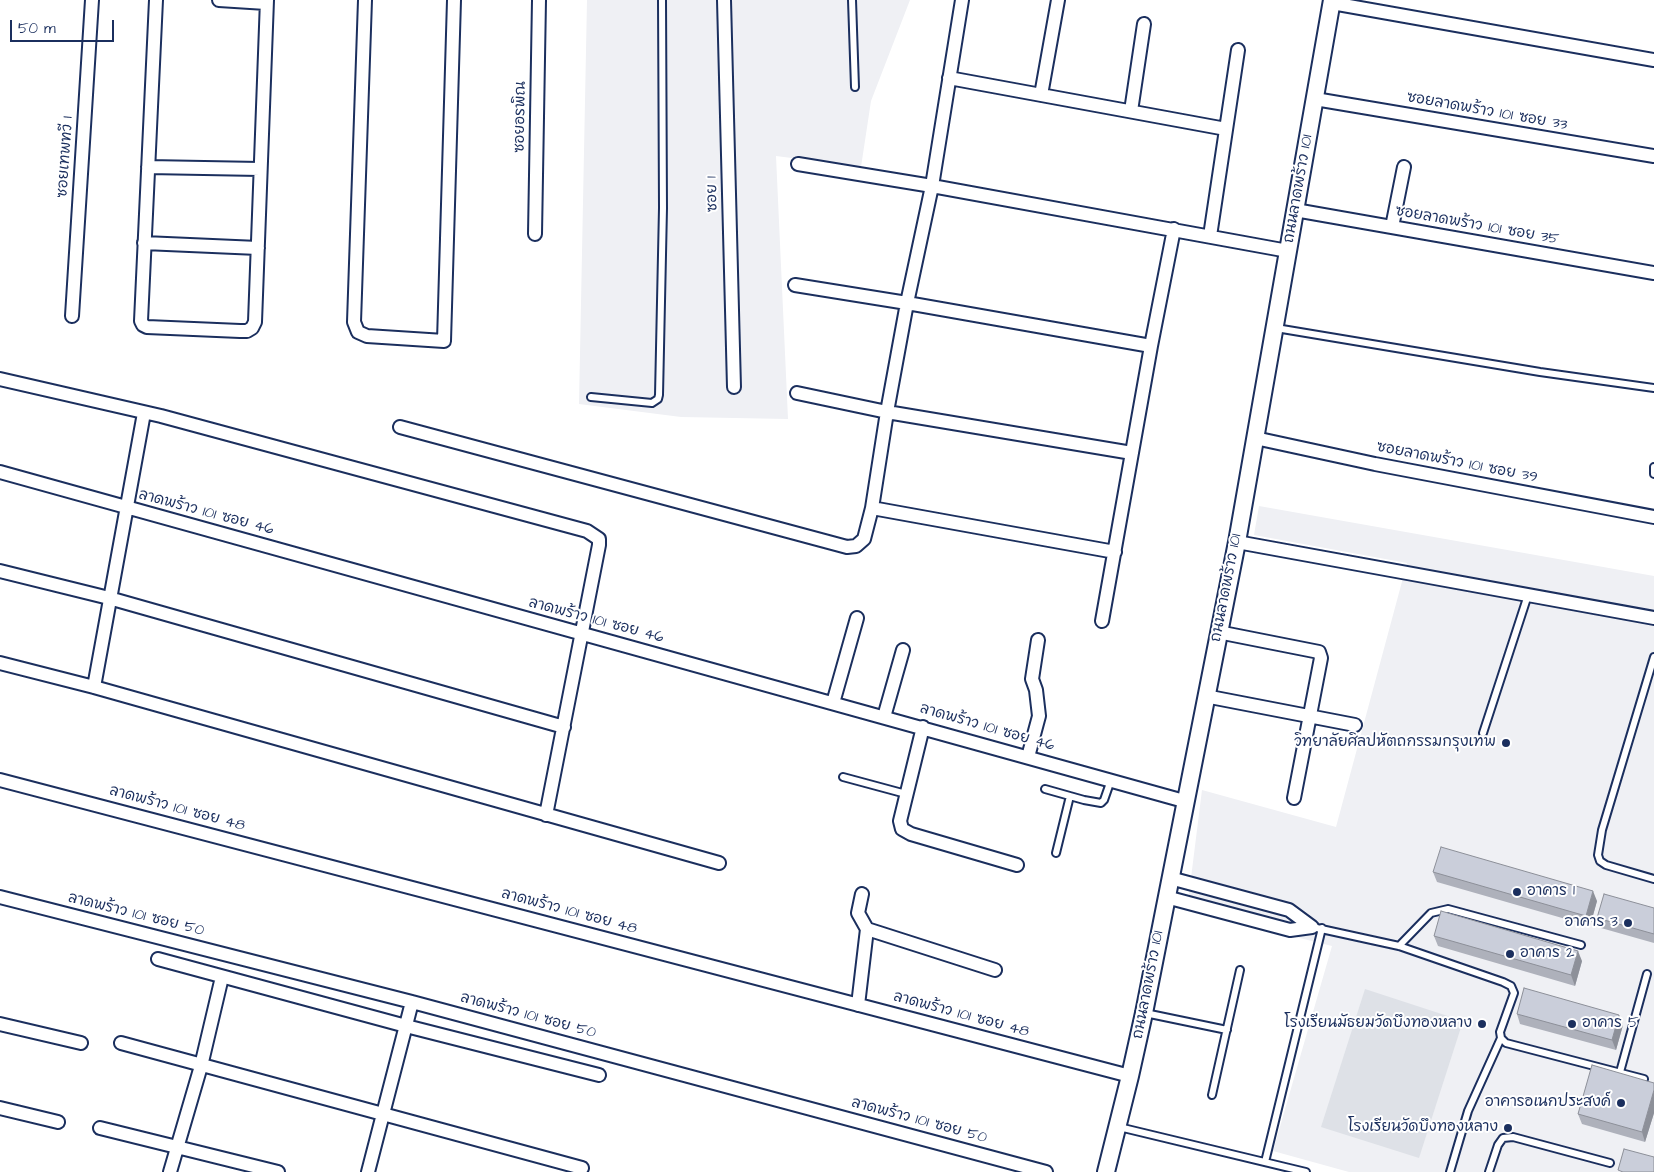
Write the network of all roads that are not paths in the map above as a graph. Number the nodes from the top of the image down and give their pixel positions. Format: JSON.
{"nodes":[{"id":1,"x":92,"y":0,"type":"edge"},
{"id":2,"x":156,"y":0,"type":"edge"},
{"id":3,"x":220,"y":0,"type":"edge"},
{"id":4,"x":365,"y":0,"type":"edge"},
{"id":5,"x":454,"y":0,"type":"edge"},
{"id":6,"x":539,"y":0,"type":"edge"},
{"id":7,"x":662,"y":0,"type":"edge"},
{"id":8,"x":724,"y":0,"type":"edge"},
{"id":9,"x":852,"y":0,"type":"edge"},
{"id":10,"x":962,"y":0,"type":"edge"},
{"id":11,"x":1058,"y":0,"type":"edge"},
{"id":12,"x":1332,"y":1,"type":"edge"},
{"id":13,"x":267,"y":2,"type":"edge"},
{"id":14,"x":1144,"y":24,"type":"dead end"},
{"id":15,"x":1238,"y":50,"type":"dead end"},
{"id":16,"x":1654,"y":60,"type":"edge"},
{"id":17,"x":949,"y":78,"type":"junction"},
{"id":18,"x":856,"y":87,"type":"dead end"},
{"id":19,"x":1041,"y":95,"type":"junction"},
{"id":20,"x":1315,"y":99,"type":"junction"},
{"id":21,"x":1131,"y":112,"type":"junction"},
{"id":22,"x":1226,"y":129,"type":"junction"},
{"id":23,"x":1654,"y":156,"type":"edge"},
{"id":24,"x":798,"y":164,"type":"dead end"},
{"id":25,"x":148,"y":167,"type":"junction"},
{"id":26,"x":1404,"y":167,"type":"dead end"},
{"id":27,"x":260,"y":169,"type":"junction"},
{"id":28,"x":932,"y":186,"type":"junction"},
{"id":29,"x":1295,"y":210,"type":"junction"},
{"id":30,"x":1392,"y":228,"type":"junction"},
{"id":31,"x":1174,"y":229,"type":"junction"},
{"id":32,"x":535,"y":234,"type":"dead end"},
{"id":33,"x":1210,"y":236,"type":"junction"},
{"id":34,"x":144,"y":244,"type":"junction"},
{"id":35,"x":258,"y":248,"type":"junction"},
{"id":36,"x":1288,"y":251,"type":"junction"},
{"id":37,"x":1654,"y":273,"type":"edge"},
{"id":38,"x":795,"y":285,"type":"dead end"},
{"id":39,"x":907,"y":302,"type":"junction"},
{"id":40,"x":72,"y":316,"type":"dead end"},
{"id":41,"x":1274,"y":328,"type":"junction"},
{"id":42,"x":1150,"y":346,"type":"junction"},
{"id":43,"x":0,"y":379,"type":"edge"},
{"id":44,"x":734,"y":388,"type":"dead end"},
{"id":45,"x":1654,"y":388,"type":"edge"},
{"id":46,"x":797,"y":393,"type":"dead end"},
{"id":47,"x":591,"y":397,"type":"dead end"},
{"id":48,"x":887,"y":412,"type":"junction"},
{"id":49,"x":144,"y":413,"type":"junction"},
{"id":50,"x":400,"y":427,"type":"dead end"},
{"id":51,"x":1255,"y":438,"type":"junction"},
{"id":52,"x":1132,"y":453,"type":"junction"},
{"id":53,"x":1654,"y":467,"type":"edge"},
{"id":54,"x":0,"y":472,"type":"edge"},
{"id":55,"x":1654,"y":474,"type":"edge"},
{"id":56,"x":128,"y":508,"type":"junction"},
{"id":57,"x":872,"y":508,"type":"junction"},
{"id":58,"x":1654,"y":517,"type":"edge"},
{"id":59,"x":1236,"y":542,"type":"junction"},
{"id":60,"x":1115,"y":552,"type":"junction"},
{"id":61,"x":0,"y":571,"type":"edge"},
{"id":62,"x":1528,"y":595,"type":"junction"},
{"id":63,"x":109,"y":598,"type":"junction"},
{"id":64,"x":857,"y":618,"type":"dead end"},
{"id":65,"x":1654,"y":618,"type":"edge"},
{"id":66,"x":1102,"y":621,"type":"dead end"},
{"id":67,"x":1218,"y":632,"type":"junction"},
{"id":68,"x":582,"y":634,"type":"junction"},
{"id":69,"x":1038,"y":640,"type":"dead end"},
{"id":70,"x":903,"y":650,"type":"dead end"},
{"id":71,"x":1654,"y":657,"type":"edge"},
{"id":72,"x":0,"y":663,"type":"edge"},
{"id":73,"x":94,"y":687,"type":"junction"},
{"id":74,"x":1206,"y":696,"type":"junction"},
{"id":75,"x":833,"y":703,"type":"junction"},
{"id":76,"x":1309,"y":716,"type":"junction"},
{"id":77,"x":884,"y":717,"type":"junction"},
{"id":78,"x":1355,"y":725,"type":"dead end"},
{"id":79,"x":564,"y":727,"type":"junction"},
{"id":80,"x":923,"y":727,"type":"junction"},
{"id":81,"x":1483,"y":733,"type":"dead end"},
{"id":82,"x":1028,"y":757,"type":"junction"},
{"id":83,"x":842,"y":777,"type":"dead end"},
{"id":84,"x":0,"y":780,"type":"edge"},
{"id":85,"x":1111,"y":780,"type":"junction"},
{"id":86,"x":1045,"y":789,"type":"dead end"},
{"id":87,"x":906,"y":794,"type":"junction"},
{"id":88,"x":1070,"y":796,"type":"junction"},
{"id":89,"x":1294,"y":798,"type":"dead end"},
{"id":90,"x":1184,"y":801,"type":"junction"},
{"id":91,"x":546,"y":815,"type":"junction"},
{"id":92,"x":1056,"y":853,"type":"dead end"},
{"id":93,"x":719,"y":863,"type":"dead end"},
{"id":94,"x":1018,"y":865,"type":"dead end"},
{"id":95,"x":1170,"y":878,"type":"junction"},
{"id":96,"x":1654,"y":879,"type":"edge"},
{"id":97,"x":862,"y":894,"type":"dead end"},
{"id":98,"x":0,"y":897,"type":"edge"},
{"id":99,"x":1166,"y":897,"type":"junction"},
{"id":100,"x":1317,"y":927,"type":"junction"},
{"id":101,"x":867,"y":930,"type":"junction"},
{"id":102,"x":1582,"y":945,"type":"dead end"},
{"id":103,"x":1398,"y":946,"type":"junction"},
{"id":104,"x":158,"y":959,"type":"dead end"},
{"id":105,"x":995,"y":970,"type":"dead end"},
{"id":106,"x":1240,"y":970,"type":"dead end"},
{"id":107,"x":1647,"y":974,"type":"dead end"},
{"id":108,"x":222,"y":977,"type":"junction"},
{"id":109,"x":412,"y":1002,"type":"junction"},
{"id":110,"x":858,"y":1005,"type":"junction"},
{"id":111,"x":1144,"y":1012,"type":"junction"},
{"id":112,"x":0,"y":1024,"type":"edge"},
{"id":113,"x":406,"y":1026,"type":"junction"},
{"id":114,"x":1227,"y":1030,"type":"junction"},
{"id":115,"x":1501,"y":1038,"type":"junction"},
{"id":116,"x":81,"y":1043,"type":"dead end"},
{"id":117,"x":120,"y":1043,"type":"dead end"},
{"id":118,"x":201,"y":1066,"type":"junction"},
{"id":119,"x":1620,"y":1072,"type":"junction"},
{"id":120,"x":599,"y":1075,"type":"dead end"},
{"id":121,"x":1130,"y":1076,"type":"junction"},
{"id":122,"x":1644,"y":1079,"type":"edge"},
{"id":123,"x":1212,"y":1095,"type":"dead end"},
{"id":124,"x":0,"y":1108,"type":"edge"},
{"id":125,"x":382,"y":1115,"type":"junction"},
{"id":126,"x":58,"y":1122,"type":"dead end"},
{"id":127,"x":1118,"y":1127,"type":"junction"},
{"id":128,"x":100,"y":1128,"type":"dead end"},
{"id":129,"x":178,"y":1147,"type":"junction"},
{"id":130,"x":1264,"y":1162,"type":"junction"},
{"id":131,"x":1610,"y":1163,"type":"dead end"},
{"id":132,"x":582,"y":1168,"type":"dead end"},
{"id":133,"x":170,"y":1172,"type":"edge"},
{"id":134,"x":278,"y":1172,"type":"edge"},
{"id":135,"x":368,"y":1172,"type":"edge"},
{"id":136,"x":1046,"y":1172,"type":"edge"},
{"id":137,"x":1106,"y":1172,"type":"edge"},
{"id":138,"x":1306,"y":1172,"type":"edge"},
{"id":139,"x":1450,"y":1172,"type":"edge"},
{"id":140,"x":1489,"y":1172,"type":"edge"}],
"edges":[{"from":1,"to":40,"type":"street","name":"ซอยเทพทวี 1"},
{"from":2,"to":25,"type":"street"},
{"from":3,"to":13,"type":"street"},
{"from":4,"to":5,"type":"street"},
{"from":6,"to":32,"type":"street","name":"ซอยอรพิณ"},
{"from":7,"to":47,"type":"lane"},
{"from":8,"to":44,"type":"street","name":"ซอย 1"},
{"from":9,"to":18,"type":"lane"},
{"from":10,"to":17,"type":"street"},
{"from":11,"to":19,"type":"street"},
{"from":12,"to":16,"type":"street"},
{"from":12,"to":20,"type":"street","name":"ถนนลาดพร้าว 101"},
{"from":13,"to":27,"type":"street"},
{"from":14,"to":21,"type":"street"},
{"from":15,"to":22,"type":"street"},
{"from":17,"to":19,"type":"street"},
{"from":17,"to":28,"type":"street"},
{"from":19,"to":21,"type":"street"},
{"from":20,"to":23,"type":"street","name":"ซอยลาดพร้าว 101 ซอย 33"},
{"from":20,"to":29,"type":"street","name":"ถนนลาดพร้าว 101"},
{"from":21,"to":22,"type":"street"},
{"from":22,"to":33,"type":"street"},
{"from":24,"to":28,"type":"street"},
{"from":25,"to":27,"type":"street"},
{"from":25,"to":34,"type":"street"},
{"from":26,"to":30,"type":"street"},
{"from":27,"to":35,"type":"street"},
{"from":28,"to":31,"type":"street"},
{"from":28,"to":39,"type":"street"},
{"from":29,"to":30,"type":"street","name":"ซอยลาดพร้าว 101 ซอย 35"},
{"from":29,"to":36,"type":"street","name":"ถนนลาดพร้าว 101"},
{"from":30,"to":37,"type":"street","name":"ซอยลาดพร้าว 101 ซอย 35"},
{"from":31,"to":33,"type":"street"},
{"from":31,"to":42,"type":"street"},
{"from":33,"to":36,"type":"street"},
{"from":34,"to":35,"type":"street"},
{"from":34,"to":35,"type":"street"},
{"from":36,"to":41,"type":"street","name":"ถนนลาดพร้าว 101"},
{"from":38,"to":39,"type":"street"},
{"from":39,"to":42,"type":"street"},
{"from":39,"to":48,"type":"street"},
{"from":41,"to":45,"type":"lane"},
{"from":41,"to":51,"type":"street","name":"ถนนลาดพร้าว 101"},
{"from":42,"to":52,"type":"street"},
{"from":43,"to":49,"type":"street"},
{"from":46,"to":48,"type":"street"},
{"from":48,"to":52,"type":"street"},
{"from":48,"to":57,"type":"street"},
{"from":49,"to":56,"type":"street"},
{"from":49,"to":68,"type":"street"},
{"from":50,"to":57,"type":"street"},
{"from":51,"to":58,"type":"street","name":"ซอยลาดพร้าว 101 ซอย 39"},
{"from":51,"to":59,"type":"street","name":"ถนนลาดพร้าว 101"},
{"from":52,"to":60,"type":"street"},
{"from":53,"to":55,"type":"lane"},
{"from":54,"to":56,"type":"street","name":"ลาดพร้าว 101 ซอย 46"},
{"from":56,"to":63,"type":"street"},
{"from":56,"to":68,"type":"street","name":"ลาดพร้าว 101 ซอย 46"},
{"from":57,"to":60,"type":"street"},
{"from":59,"to":62,"type":"street"},
{"from":59,"to":67,"type":"street","name":"ถนนลาดพร้าว 101"},
{"from":60,"to":66,"type":"street"},
{"from":61,"to":63,"type":"street"},
{"from":62,"to":65,"type":"street"},
{"from":62,"to":81,"type":"lane"},
{"from":63,"to":73,"type":"street"},
{"from":63,"to":79,"type":"street"},
{"from":64,"to":75,"type":"street"},
{"from":67,"to":74,"type":"street","name":"ถนนลาดพร้าว 101"},
{"from":67,"to":76,"type":"street"},
{"from":68,"to":75,"type":"street","name":"ลาดพร้าว 101 ซอย 46"},
{"from":68,"to":79,"type":"street"},
{"from":69,"to":82,"type":"street"},
{"from":70,"to":77,"type":"street"},
{"from":71,"to":96,"type":"lane"},
{"from":72,"to":73,"type":"street"},
{"from":73,"to":91,"type":"street"},
{"from":74,"to":76,"type":"street"},
{"from":74,"to":90,"type":"street","name":"ถนนลาดพร้าว 101"},
{"from":75,"to":77,"type":"street","name":"ลาดพร้าว 101 ซอย 46"},
{"from":76,"to":78,"type":"street"},
{"from":76,"to":89,"type":"street"},
{"from":77,"to":80,"type":"street","name":"ลาดพร้าว 101 ซอย 46"},
{"from":79,"to":91,"type":"street"},
{"from":80,"to":82,"type":"street","name":"ลาดพร้าว 101 ซอย 46"},
{"from":80,"to":87,"type":"street"},
{"from":82,"to":85,"type":"street","name":"ลาดพร้าว 101 ซอย 46"},
{"from":83,"to":87,"type":"lane"},
{"from":84,"to":110,"type":"street","name":"ลาดพร้าว 101 ซอย 48"},
{"from":85,"to":88,"type":"lane"},
{"from":85,"to":90,"type":"street","name":"ลาดพร้าว 101 ซอย 46"},
{"from":86,"to":88,"type":"lane"},
{"from":87,"to":94,"type":"street"},
{"from":88,"to":92,"type":"lane"},
{"from":90,"to":95,"type":"street","name":"ถนนลาดพร้าว 101"},
{"from":91,"to":93,"type":"street"},
{"from":95,"to":99,"type":"street","name":"ถนนลาดพร้าว 101"},
{"from":95,"to":100,"type":"street"},
{"from":97,"to":101,"type":"street"},
{"from":98,"to":109,"type":"street","name":"ลาดพร้าว 101 ซอย 50"},
{"from":99,"to":100,"type":"street"},
{"from":99,"to":111,"type":"street","name":"ถนนลาดพร้าว 101"},
{"from":100,"to":103,"type":"lane"},
{"from":100,"to":130,"type":"lane"},
{"from":101,"to":105,"type":"street"},
{"from":101,"to":110,"type":"street"},
{"from":102,"to":103,"type":"lane"},
{"from":103,"to":115,"type":"lane"},
{"from":104,"to":108,"type":"street"},
{"from":106,"to":114,"type":"lane"},
{"from":107,"to":119,"type":"lane"},
{"from":108,"to":113,"type":"street"},
{"from":108,"to":118,"type":"street"},
{"from":109,"to":113,"type":"street"},
{"from":109,"to":136,"type":"street","name":"ลาดพร้าว 101 ซอย 50"},
{"from":110,"to":121,"type":"street","name":"ลาดพร้าว 101 ซอย 48"},
{"from":111,"to":114,"type":"lane"},
{"from":111,"to":121,"type":"street","name":"ถนนลาดพร้าว 101"},
{"from":112,"to":116,"type":"street"},
{"from":113,"to":120,"type":"street"},
{"from":113,"to":125,"type":"street"},
{"from":114,"to":123,"type":"lane"},
{"from":115,"to":119,"type":"lane"},
{"from":115,"to":139,"type":"lane"},
{"from":117,"to":118,"type":"street"},
{"from":118,"to":125,"type":"street"},
{"from":118,"to":129,"type":"street"},
{"from":119,"to":122,"type":"lane"},
{"from":121,"to":127,"type":"street","name":"ถนนลาดพร้าว 101"},
{"from":124,"to":126,"type":"street"},
{"from":125,"to":132,"type":"street"},
{"from":125,"to":135,"type":"street"},
{"from":127,"to":130,"type":"lane"},
{"from":127,"to":137,"type":"street","name":"ถนนลาดพร้าว 101"},
{"from":128,"to":129,"type":"street"},
{"from":129,"to":133,"type":"street"},
{"from":129,"to":134,"type":"street"},
{"from":130,"to":138,"type":"lane"},
{"from":131,"to":140,"type":"lane"}]}
